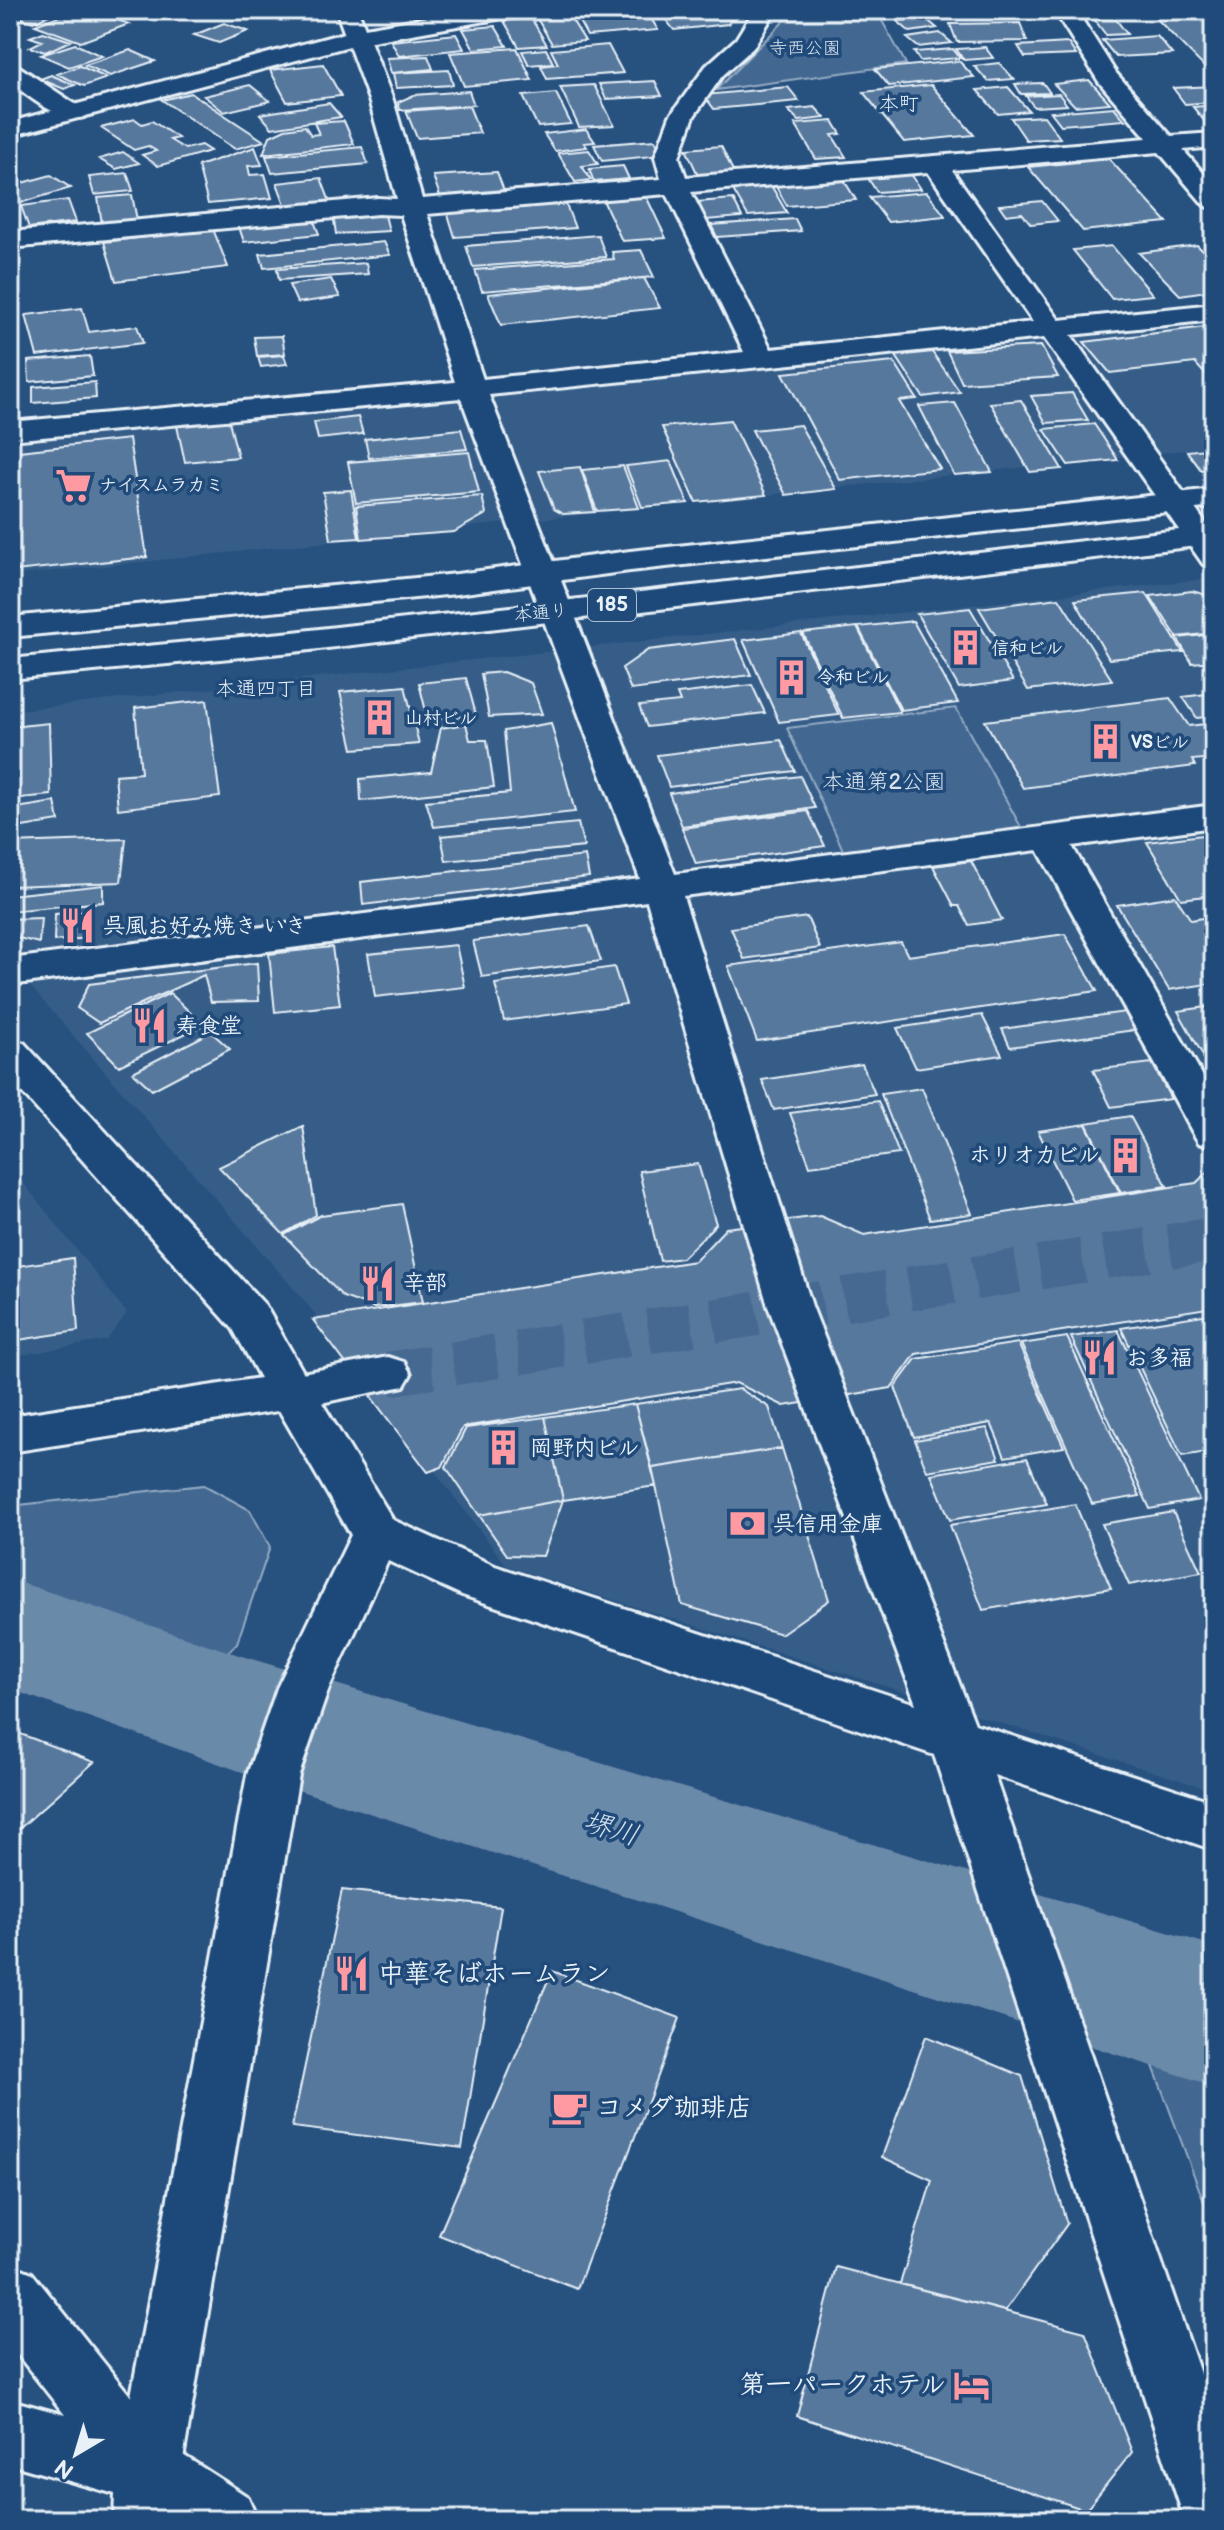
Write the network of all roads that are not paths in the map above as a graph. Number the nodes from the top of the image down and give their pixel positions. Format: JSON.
{"nodes":[{"id":1,"x":508,"y":10,"type":"edge"},
{"id":2,"x":765,"y":10,"type":"edge"},
{"id":3,"x":1065,"y":10,"type":"edge"},
{"id":4,"x":353,"y":23,"type":"edge"},
{"id":5,"x":10,"y":71,"type":"edge"},
{"id":6,"x":75,"y":112,"type":"junction"},
{"id":7,"x":10,"y":129,"type":"edge"},
{"id":8,"x":1214,"y":140,"type":"edge"},
{"id":9,"x":1166,"y":143,"type":"junction"},
{"id":10,"x":934,"y":163,"type":"junction"},
{"id":11,"x":676,"y":187,"type":"junction"},
{"id":12,"x":1214,"y":201,"type":"edge"},
{"id":13,"x":412,"y":208,"type":"junction"},
{"id":14,"x":10,"y":240,"type":"edge"},
{"id":15,"x":1214,"y":312,"type":"edge"},
{"id":16,"x":1052,"y":330,"type":"junction"},
{"id":17,"x":761,"y":358,"type":"junction"},
{"id":18,"x":472,"y":389,"type":"junction"},
{"id":19,"x":10,"y":431,"type":"edge"},
{"id":20,"x":1214,"y":498,"type":"edge"},
{"id":21,"x":1176,"y":503,"type":"junction"},
{"id":22,"x":1209,"y":543,"type":"edge"},
{"id":23,"x":540,"y":575,"type":"junction"},
{"id":24,"x":555,"y":612,"type":"junction"},
{"id":25,"x":10,"y":627,"type":"edge"},
{"id":26,"x":10,"y":669,"type":"edge"},
{"id":27,"x":1214,"y":816,"type":"edge"},
{"id":28,"x":1049,"y":837,"type":"junction"},
{"id":29,"x":661,"y":886,"type":"junction"},
{"id":30,"x":10,"y":972,"type":"edge"},
{"id":31,"x":10,"y":1053,"type":"edge"},
{"id":32,"x":1214,"y":1133,"type":"edge"},
{"id":33,"x":388,"y":1374,"type":"tunnel mouth"},
{"id":34,"x":291,"y":1391,"type":"junction"},
{"id":35,"x":10,"y":1434,"type":"edge"},
{"id":36,"x":376,"y":1534,"type":"junction"},
{"id":37,"x":956,"y":1742,"type":"junction"},
{"id":38,"x":1214,"y":1826,"type":"edge"},
{"id":39,"x":10,"y":2295,"type":"edge"},
{"id":40,"x":10,"y":2432,"type":"edge"},
{"id":41,"x":148,"y":2495,"type":"edge"},
{"id":42,"x":1214,"y":2509,"type":"edge"},
{"id":43,"x":225,"y":2520,"type":"edge"}],
"edges":[{"from":1,"to":4,"type":"main road"},
{"from":2,"to":11,"type":"main road"},
{"from":3,"to":9,"type":"main road"},
{"from":4,"to":6,"type":"main road"},
{"from":4,"to":13,"type":"main road"},
{"from":5,"to":6,"type":"main road"},
{"from":6,"to":7,"type":"main road"},
{"from":8,"to":9,"type":"main road"},
{"from":9,"to":10,"type":"main road"},
{"from":9,"to":12,"type":"main road"},
{"from":10,"to":11,"type":"main road"},
{"from":10,"to":16,"type":"main road"},
{"from":11,"to":13,"type":"main road"},
{"from":11,"to":17,"type":"main road"},
{"from":13,"to":14,"type":"main road"},
{"from":13,"to":18,"type":"main road"},
{"from":15,"to":16,"type":"main road"},
{"from":16,"to":17,"type":"main road"},
{"from":16,"to":21,"type":"main road"},
{"from":17,"to":18,"type":"main road"},
{"from":18,"to":19,"type":"main road"},
{"from":18,"to":23,"type":"main road"},
{"from":20,"to":21,"type":"main road","name":"本通り","number":"185"},
{"from":21,"to":22,"type":"main road"},
{"from":21,"to":23,"type":"main road","name":"本通り","number":"185"},
{"from":22,"to":24,"type":"main road","name":"本通り","number":"185"},
{"from":23,"to":24,"type":"main road"},
{"from":23,"to":25,"type":"main road","name":"本通り","number":"185"},
{"from":24,"to":26,"type":"main road","name":"本通り","number":"185"},
{"from":24,"to":29,"type":"main road"},
{"from":27,"to":28,"type":"main road"},
{"from":28,"to":29,"type":"main road"},
{"from":28,"to":32,"type":"main road"},
{"from":29,"to":30,"type":"main road"},
{"from":29,"to":37,"type":"main road"},
{"from":31,"to":34,"type":"main road"},
{"from":33,"to":34,"type":"main road"},
{"from":34,"to":35,"type":"main road"},
{"from":34,"to":36,"type":"main road"},
{"from":36,"to":37,"type":"main road"},
{"from":36,"to":41,"type":"main road"},
{"from":37,"to":38,"type":"main road"},
{"from":37,"to":42,"type":"main road"},
{"from":39,"to":41,"type":"main road"},
{"from":40,"to":41,"type":"main road"},
{"from":41,"to":43,"type":"main road"}]}
